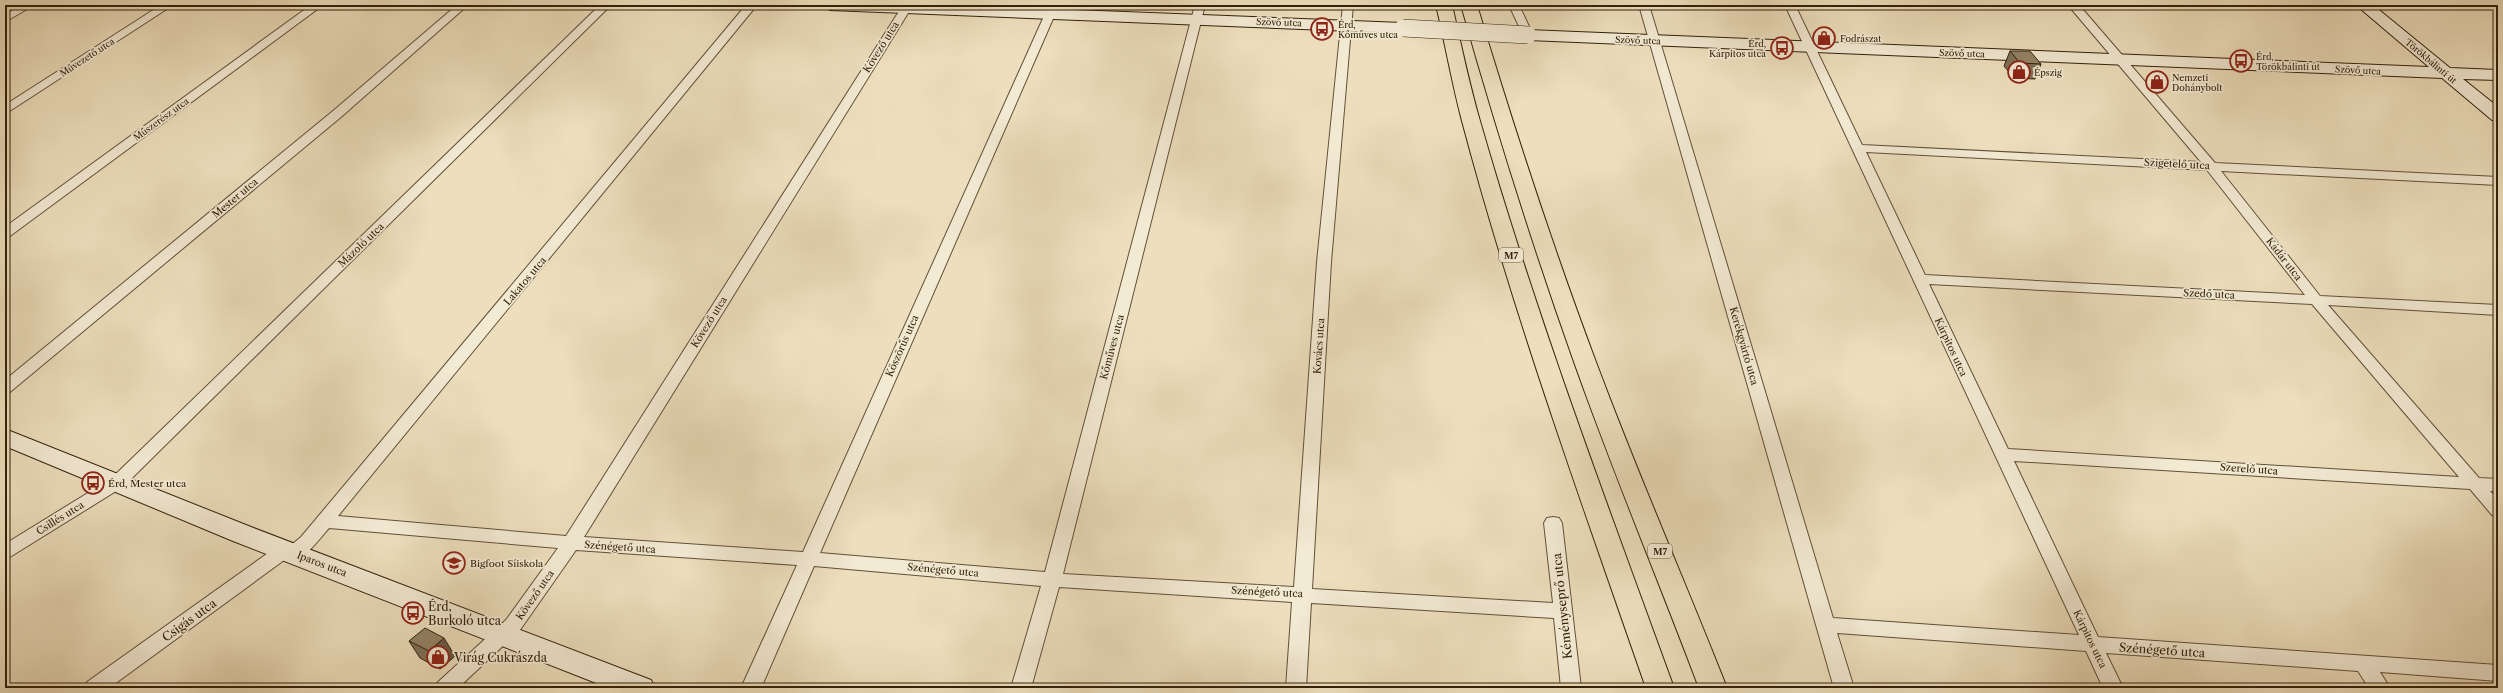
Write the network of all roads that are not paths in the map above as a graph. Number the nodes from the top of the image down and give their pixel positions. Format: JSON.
{"nodes":[{"id":1,"x":29,"y":5,"type":"edge"},
{"id":2,"x":168,"y":5,"type":"edge"},
{"id":3,"x":318,"y":5,"type":"edge"},
{"id":4,"x":463,"y":5,"type":"edge"},
{"id":5,"x":606,"y":5,"type":"edge"},
{"id":6,"x":752,"y":5,"type":"edge"},
{"id":7,"x":830,"y":5,"type":"edge"},
{"id":8,"x":1348,"y":5,"type":"edge"},
{"id":9,"x":1444,"y":5,"type":"edge"},
{"id":10,"x":1469,"y":5,"type":"edge"},
{"id":11,"x":1514,"y":5,"type":"edge"},
{"id":12,"x":1644,"y":5,"type":"edge"},
{"id":13,"x":1790,"y":5,"type":"edge"},
{"id":14,"x":2073,"y":5,"type":"edge"},
{"id":15,"x":2364,"y":5,"type":"edge"},
{"id":16,"x":906,"y":7,"type":"edge"},
{"id":17,"x":1052,"y":9,"type":"edge"},
{"id":18,"x":1199,"y":12,"type":"edge"},
{"id":19,"x":5,"y":19,"type":"edge"},
{"id":20,"x":1347,"y":25,"type":"junction"},
{"id":21,"x":1528,"y":35,"type":"junction"},
{"id":22,"x":1654,"y":40,"type":"junction"},
{"id":23,"x":1809,"y":47,"type":"junction"},
{"id":24,"x":2118,"y":59,"type":"junction"},
{"id":25,"x":2447,"y":74,"type":"junction"},
{"id":26,"x":2498,"y":75,"type":"edge"},
{"id":27,"x":5,"y":110,"type":"edge"},
{"id":28,"x":2498,"y":116,"type":"edge"},
{"id":29,"x":1856,"y":148,"type":"junction"},
{"id":30,"x":2210,"y":165,"type":"junction"},
{"id":31,"x":2498,"y":181,"type":"edge"},
{"id":32,"x":5,"y":233,"type":"edge"},
{"id":33,"x":1919,"y":279,"type":"junction"},
{"id":34,"x":2315,"y":299,"type":"junction"},
{"id":35,"x":2498,"y":310,"type":"edge"},
{"id":36,"x":5,"y":388,"type":"edge"},
{"id":37,"x":5,"y":437,"type":"edge"},
{"id":38,"x":2001,"y":454,"type":"junction"},
{"id":39,"x":115,"y":484,"type":"junction"},
{"id":40,"x":2476,"y":484,"type":"junction"},
{"id":41,"x":2498,"y":485,"type":"edge"},
{"id":42,"x":2498,"y":511,"type":"edge"},
{"id":43,"x":324,"y":521,"type":"junction"},
{"id":44,"x":1553,"y":523,"type":"dead end"},
{"id":45,"x":571,"y":543,"type":"junction"},
{"id":46,"x":289,"y":552,"type":"junction"},
{"id":47,"x":5,"y":553,"type":"edge"},
{"id":48,"x":809,"y":559,"type":"junction"},
{"id":49,"x":1052,"y":580,"type":"junction"},
{"id":50,"x":1304,"y":594,"type":"junction"},
{"id":51,"x":1563,"y":611,"type":"junction"},
{"id":52,"x":1826,"y":625,"type":"junction"},
{"id":53,"x":504,"y":634,"type":"junction"},
{"id":54,"x":2093,"y":646,"type":"junction"},
{"id":55,"x":2364,"y":664,"type":"junction"},
{"id":56,"x":2498,"y":673,"type":"edge"},
{"id":57,"x":94,"y":688,"type":"edge"},
{"id":58,"x":445,"y":688,"type":"edge"},
{"id":59,"x":640,"y":688,"type":"edge"},
{"id":60,"x":751,"y":688,"type":"edge"},
{"id":61,"x":1021,"y":688,"type":"edge"},
{"id":62,"x":1296,"y":688,"type":"edge"},
{"id":63,"x":1571,"y":688,"type":"edge"},
{"id":64,"x":1660,"y":688,"type":"edge"},
{"id":65,"x":1713,"y":688,"type":"edge"},
{"id":66,"x":1844,"y":688,"type":"edge"},
{"id":67,"x":2113,"y":688,"type":"edge"},
{"id":68,"x":2380,"y":688,"type":"edge"}],
"edges":[{"from":1,"to":19,"type":"street"},
{"from":2,"to":27,"type":"street","name":"Művezető utca"},
{"from":3,"to":32,"type":"street","name":"Műszerész utca"},
{"from":4,"to":36,"type":"street","name":"Mester utca"},
{"from":5,"to":39,"type":"street","name":"Mázoló utca"},
{"from":6,"to":43,"type":"street","name":"Lakatos utca"},
{"from":7,"to":16,"type":"street","name":"Szövő utca"},
{"from":8,"to":20,"type":"street","name":"Kovács utca"},
{"from":9,"to":64,"type":"highway","number":"M7"},
{"from":10,"to":65,"type":"highway","number":"M7"},
{"from":11,"to":21,"type":"street"},
{"from":12,"to":22,"type":"street","name":"Kerékgyártó utca"},
{"from":13,"to":23,"type":"street","name":"Kárpitos utca"},
{"from":14,"to":24,"type":"street","name":"Kádár utca"},
{"from":15,"to":25,"type":"street","name":"Törökbálinti út"},
{"from":16,"to":17,"type":"street","name":"Szövő utca"},
{"from":16,"to":45,"type":"street","name":"Kövező utca"},
{"from":17,"to":18,"type":"street","name":"Szövő utca"},
{"from":17,"to":48,"type":"street","name":"Köszörűs utca"},
{"from":18,"to":20,"type":"street","name":"Szövő utca"},
{"from":18,"to":49,"type":"street","name":"Kőműves utca"},
{"from":20,"to":21,"type":"street","name":"Szövő utca","bridge":true},
{"from":20,"to":50,"type":"street","name":"Kovács utca"},
{"from":21,"to":22,"type":"street","name":"Szövő utca"},
{"from":22,"to":23,"type":"street","name":"Szövő utca"},
{"from":22,"to":52,"type":"street","name":"Kerékgyártó utca"},
{"from":23,"to":24,"type":"street","name":"Szövő utca"},
{"from":23,"to":29,"type":"street","name":"Kárpitos utca"},
{"from":24,"to":25,"type":"street","name":"Szövő utca"},
{"from":24,"to":30,"type":"street","name":"Kádár utca"},
{"from":25,"to":26,"type":"street","name":"Szövő utca"},
{"from":25,"to":28,"type":"street","name":"Törökbálinti út"},
{"from":29,"to":30,"type":"street","name":"Szigetelő utca"},
{"from":29,"to":33,"type":"street","name":"Kárpitos utca"},
{"from":30,"to":31,"type":"street","name":"Szigetelő utca"},
{"from":30,"to":34,"type":"street","name":"Kádár utca"},
{"from":33,"to":34,"type":"street","name":"Szedő utca"},
{"from":33,"to":38,"type":"street","name":"Kárpitos utca"},
{"from":34,"to":35,"type":"street","name":"Szedő utca"},
{"from":34,"to":40,"type":"street","name":"Kádár utca"},
{"from":37,"to":39,"type":"street","name":"Iparos utca"},
{"from":38,"to":40,"type":"street","name":"Szerelő utca"},
{"from":38,"to":54,"type":"street","name":"Kárpitos utca"},
{"from":39,"to":46,"type":"street","name":"Iparos utca"},
{"from":39,"to":47,"type":"street","name":"Csillés utca"},
{"from":40,"to":41,"type":"street","name":"Szerelő utca"},
{"from":40,"to":42,"type":"street","name":"Kádár utca"},
{"from":43,"to":45,"type":"street","name":"Szénégető utca"},
{"from":43,"to":46,"type":"street","name":"Lakatos utca"},
{"from":44,"to":51,"type":"street","name":"Kéményseprő utca"},
{"from":45,"to":48,"type":"street","name":"Szénégető utca"},
{"from":45,"to":53,"type":"street","name":"Kövező utca"},
{"from":46,"to":53,"type":"street","name":"Iparos utca"},
{"from":46,"to":57,"type":"street","name":"Csigás utca"},
{"from":48,"to":49,"type":"street","name":"Szénégető utca"},
{"from":48,"to":60,"type":"street","name":"Köszörűs utca"},
{"from":49,"to":50,"type":"street","name":"Szénégető utca"},
{"from":49,"to":61,"type":"street","name":"Kőműves utca"},
{"from":50,"to":51,"type":"street","name":"Szénégető utca"},
{"from":50,"to":62,"type":"street","name":"Kovács utca"},
{"from":51,"to":63,"type":"street","name":"Kéményseprő utca"},
{"from":52,"to":54,"type":"street","name":"Szénégető utca"},
{"from":52,"to":66,"type":"street","name":"Kerékgyártó utca"},
{"from":53,"to":58,"type":"street","name":"Kövező utca"},
{"from":53,"to":59,"type":"street","name":"Iparos utca"},
{"from":54,"to":55,"type":"street","name":"Szénégető utca"},
{"from":54,"to":67,"type":"street","name":"Kárpitos utca"},
{"from":55,"to":56,"type":"street","name":"Szénégető utca"},
{"from":55,"to":68,"type":"street"}]}
